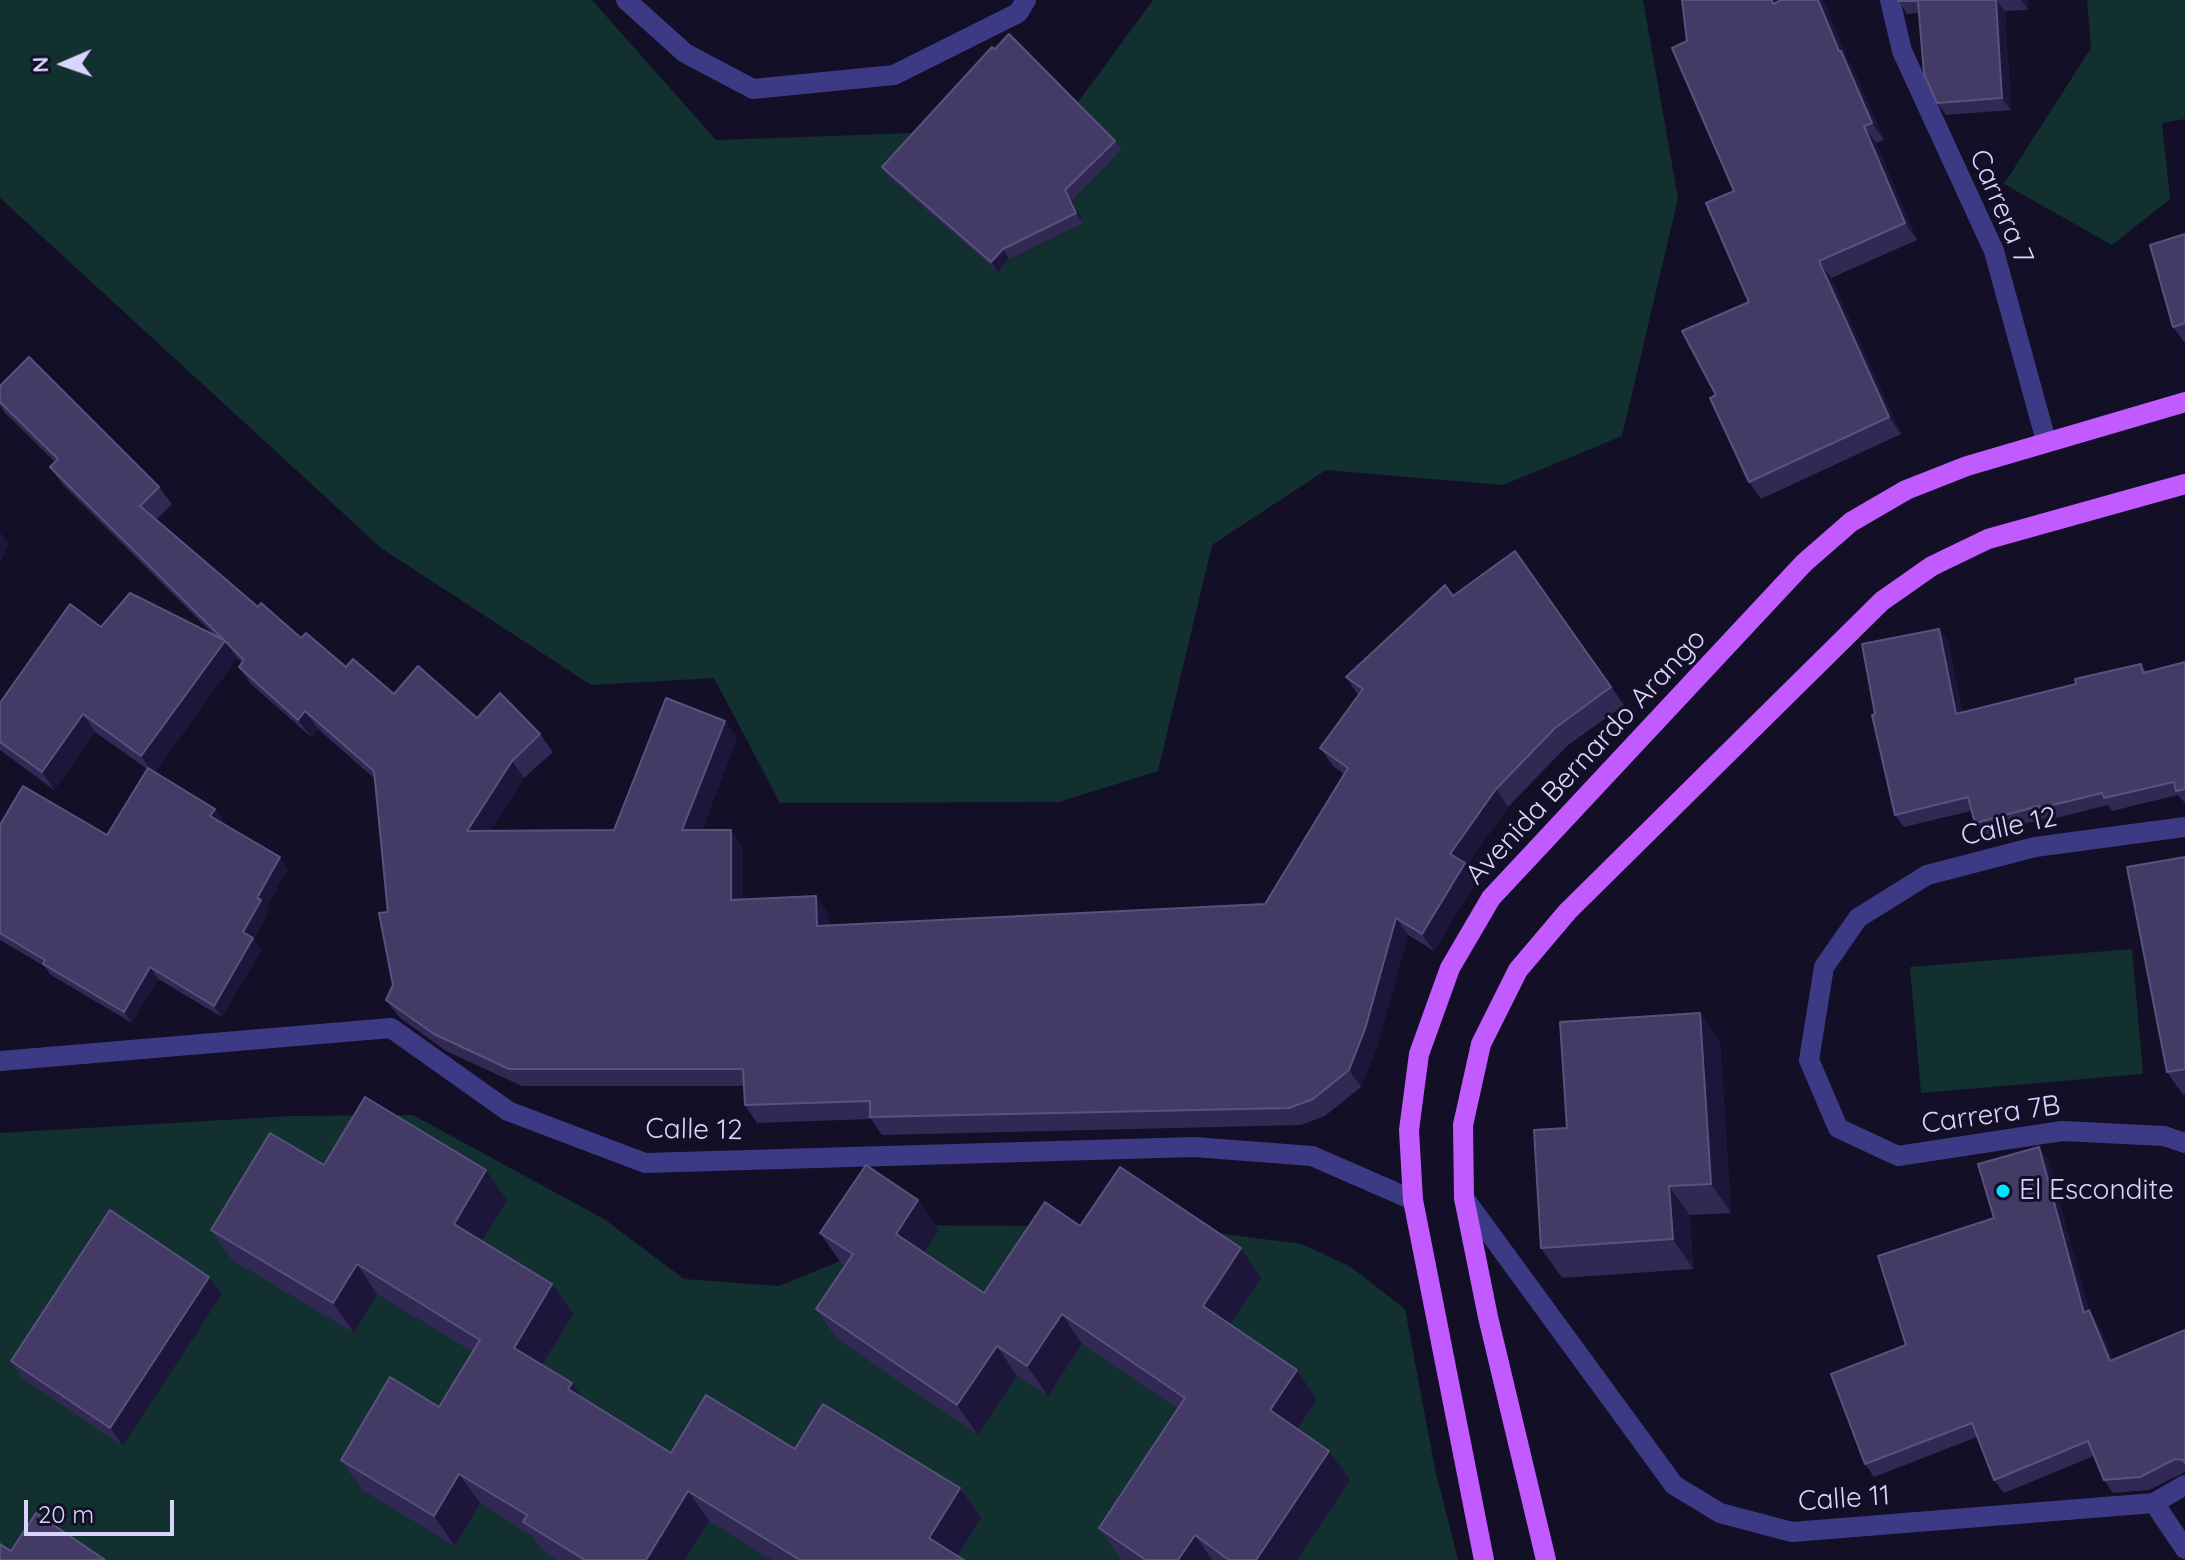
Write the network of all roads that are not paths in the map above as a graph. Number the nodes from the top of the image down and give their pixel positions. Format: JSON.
{"nodes":[{"id":1,"x":626,"y":0,"type":"edge"},
{"id":2,"x":1026,"y":0,"type":"edge"},
{"id":3,"x":1890,"y":0,"type":"edge"},
{"id":4,"x":2185,"y":402,"type":"edge"},
{"id":5,"x":2046,"y":441,"type":"junction"},
{"id":6,"x":2185,"y":484,"type":"edge"},
{"id":7,"x":2185,"y":827,"type":"edge"},
{"id":8,"x":0,"y":1061,"type":"edge"},
{"id":9,"x":2185,"y":1143,"type":"edge"},
{"id":10,"x":1898,"y":1156,"type":"joint"},
{"id":11,"x":1464,"y":1198,"type":"junction"},
{"id":12,"x":1413,"y":1200,"type":"junction"},
{"id":13,"x":2185,"y":1485,"type":"edge"},
{"id":14,"x":2154,"y":1503,"type":"junction"},
{"id":15,"x":2185,"y":1549,"type":"edge"},
{"id":16,"x":1484,"y":1560,"type":"edge"},
{"id":17,"x":1546,"y":1560,"type":"edge"}],
"edges":[{"from":1,"to":2,"type":"street"},
{"from":3,"to":5,"type":"street","name":"Carrera 7"},
{"from":4,"to":5,"type":"main road","name":"Avenida Bernardo Arango"},
{"from":5,"to":12,"type":"main road","name":"Avenida Bernardo Arango"},
{"from":6,"to":11,"type":"main road"},
{"from":7,"to":10,"type":"street","name":"Calle 12"},
{"from":8,"to":12,"type":"street","name":"Calle 12"},
{"from":9,"to":10,"type":"street","name":"Carrera 7B"},
{"from":11,"to":14,"type":"street","name":"Calle 11"},
{"from":11,"to":17,"type":"main road"},
{"from":12,"to":16,"type":"main road","name":"Avenida Bernardo Arango"},
{"from":13,"to":14,"type":"street","name":"Calle 11"},
{"from":14,"to":15,"type":"street"}]}
